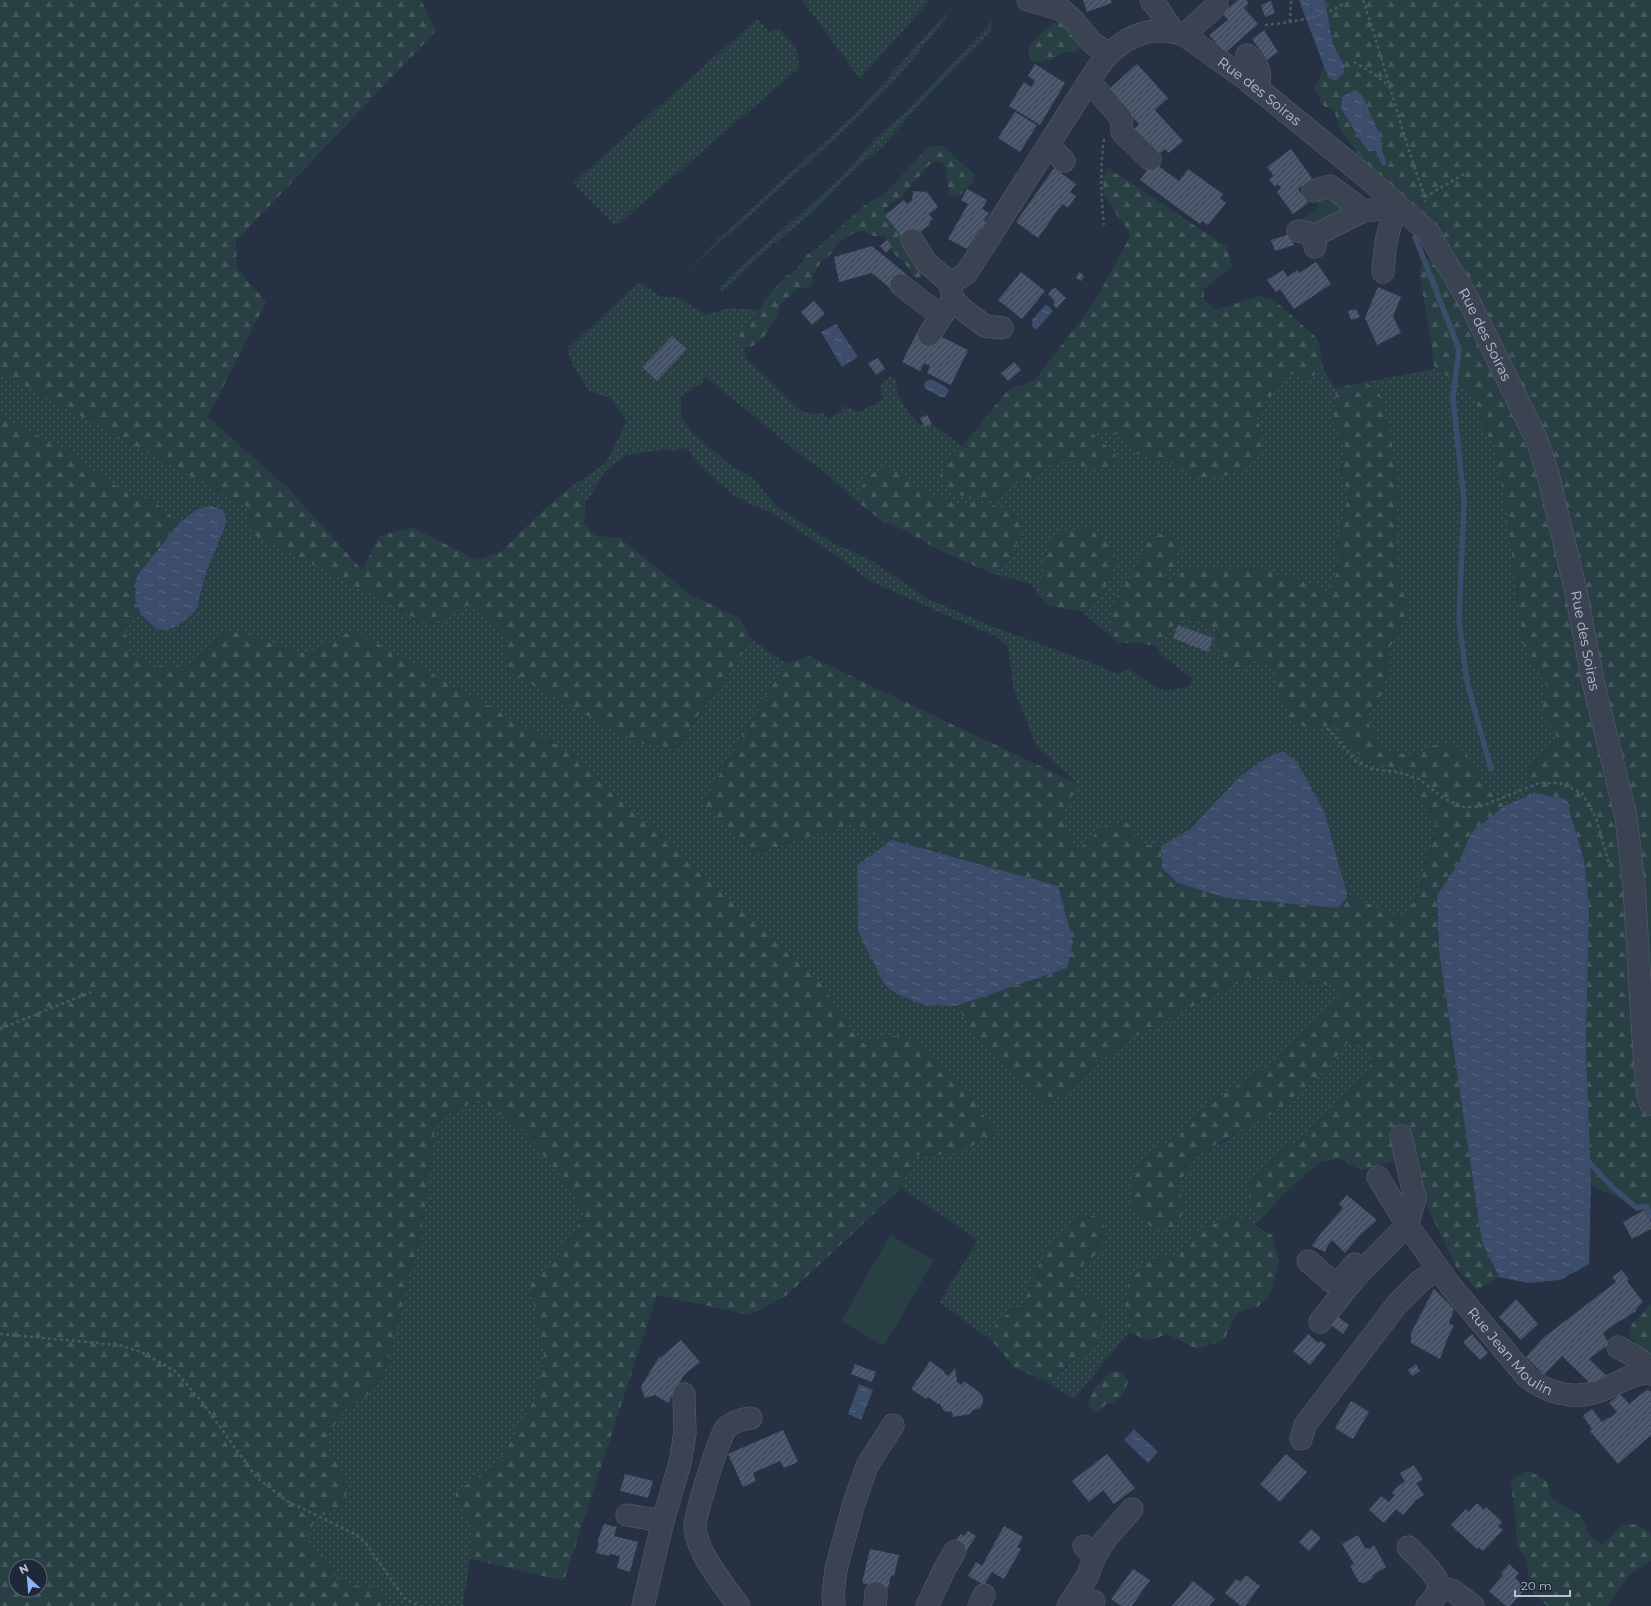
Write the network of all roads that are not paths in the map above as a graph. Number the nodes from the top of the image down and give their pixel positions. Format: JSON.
{"nodes":[{"id":1,"x":1028,"y":0,"type":"edge"},
{"id":2,"x":1150,"y":0,"type":"edge"},
{"id":3,"x":1217,"y":0,"type":"edge"},
{"id":4,"x":1178,"y":33,"type":"junction"},
{"id":5,"x":1109,"y":54,"type":"junction"},
{"id":6,"x":1247,"y":55,"type":"dead end"},
{"id":7,"x":1089,"y":81,"type":"junction"},
{"id":8,"x":1258,"y":89,"type":"junction"},
{"id":9,"x":1046,"y":147,"type":"junction"},
{"id":10,"x":1150,"y":159,"type":"dead end"},
{"id":11,"x":1064,"y":161,"type":"dead end"},
{"id":12,"x":1313,"y":191,"type":"dead end"},
{"id":13,"x":1398,"y":207,"type":"junction"},
{"id":14,"x":1363,"y":210,"type":"junction"},
{"id":15,"x":1309,"y":238,"type":"dead end"},
{"id":16,"x":912,"y":240,"type":"dead end"},
{"id":17,"x":1382,"y":272,"type":"dead end"},
{"id":18,"x":902,"y":286,"type":"dead end"},
{"id":19,"x":948,"y":300,"type":"junction"},
{"id":20,"x":1002,"y":328,"type":"dead end"},
{"id":21,"x":928,"y":335,"type":"dead end"},
{"id":22,"x":1651,"y":1104,"type":"edge"},
{"id":23,"x":1401,"y":1136,"type":"dead end"},
{"id":24,"x":1378,"y":1177,"type":"dead end"},
{"id":25,"x":1408,"y":1225,"type":"junction"},
{"id":26,"x":1308,"y":1261,"type":"dead end"},
{"id":27,"x":1438,"y":1268,"type":"junction"},
{"id":28,"x":1320,"y":1322,"type":"dead end"},
{"id":29,"x":1618,"y":1346,"type":"dead end"},
{"id":30,"x":1651,"y":1370,"type":"edge"},
{"id":31,"x":1651,"y":1374,"type":"edge"},
{"id":32,"x":684,"y":1394,"type":"dead end"},
{"id":33,"x":751,"y":1418,"type":"dead end"},
{"id":34,"x":893,"y":1425,"type":"dead end"},
{"id":35,"x":1301,"y":1439,"type":"dead end"},
{"id":36,"x":1132,"y":1509,"type":"dead end"},
{"id":37,"x":627,"y":1515,"type":"dead end"},
{"id":38,"x":663,"y":1521,"type":"junction"},
{"id":39,"x":1408,"y":1546,"type":"dead end"},
{"id":40,"x":955,"y":1551,"type":"dead end"},
{"id":41,"x":1432,"y":1598,"type":"edge"},
{"id":42,"x":643,"y":1606,"type":"edge"},
{"id":43,"x":739,"y":1606,"type":"edge"},
{"id":44,"x":834,"y":1606,"type":"edge"},
{"id":45,"x":927,"y":1606,"type":"edge"},
{"id":46,"x":1068,"y":1606,"type":"edge"},
{"id":47,"x":1473,"y":1606,"type":"edge"}],
"edges":[{"from":1,"to":5,"type":"street"},
{"from":2,"to":4,"type":"street"},
{"from":3,"to":4,"type":"street"},
{"from":4,"to":5,"type":"street"},
{"from":4,"to":8,"type":"street","name":"Rue des Soiras"},
{"from":5,"to":7,"type":"street"},
{"from":6,"to":8,"type":"street"},
{"from":7,"to":9,"type":"street"},
{"from":7,"to":10,"type":"street"},
{"from":8,"to":13,"type":"street","name":"Rue des Soiras"},
{"from":9,"to":11,"type":"street"},
{"from":9,"to":19,"type":"street"},
{"from":12,"to":14,"type":"street"},
{"from":13,"to":14,"type":"street"},
{"from":13,"to":17,"type":"street"},
{"from":13,"to":22,"type":"street","name":"Rue des Soiras"},
{"from":14,"to":15,"type":"street"},
{"from":16,"to":19,"type":"street"},
{"from":18,"to":19,"type":"street"},
{"from":19,"to":20,"type":"street"},
{"from":19,"to":21,"type":"street"},
{"from":23,"to":25,"type":"street"},
{"from":24,"to":25,"type":"street","name":"Rue Jean Moulin"},
{"from":25,"to":26,"type":"street"},
{"from":25,"to":27,"type":"street","name":"Rue Jean Moulin"},
{"from":25,"to":28,"type":"street"},
{"from":27,"to":31,"type":"street","name":"Rue Jean Moulin"},
{"from":27,"to":35,"type":"street"},
{"from":29,"to":30,"type":"street"},
{"from":32,"to":38,"type":"street"},
{"from":33,"to":43,"type":"street"},
{"from":34,"to":44,"type":"street"},
{"from":36,"to":46,"type":"street"},
{"from":37,"to":38,"type":"street"},
{"from":38,"to":42,"type":"street"},
{"from":39,"to":41,"type":"street"},
{"from":40,"to":45,"type":"street"},
{"from":41,"to":47,"type":"street"}]}
